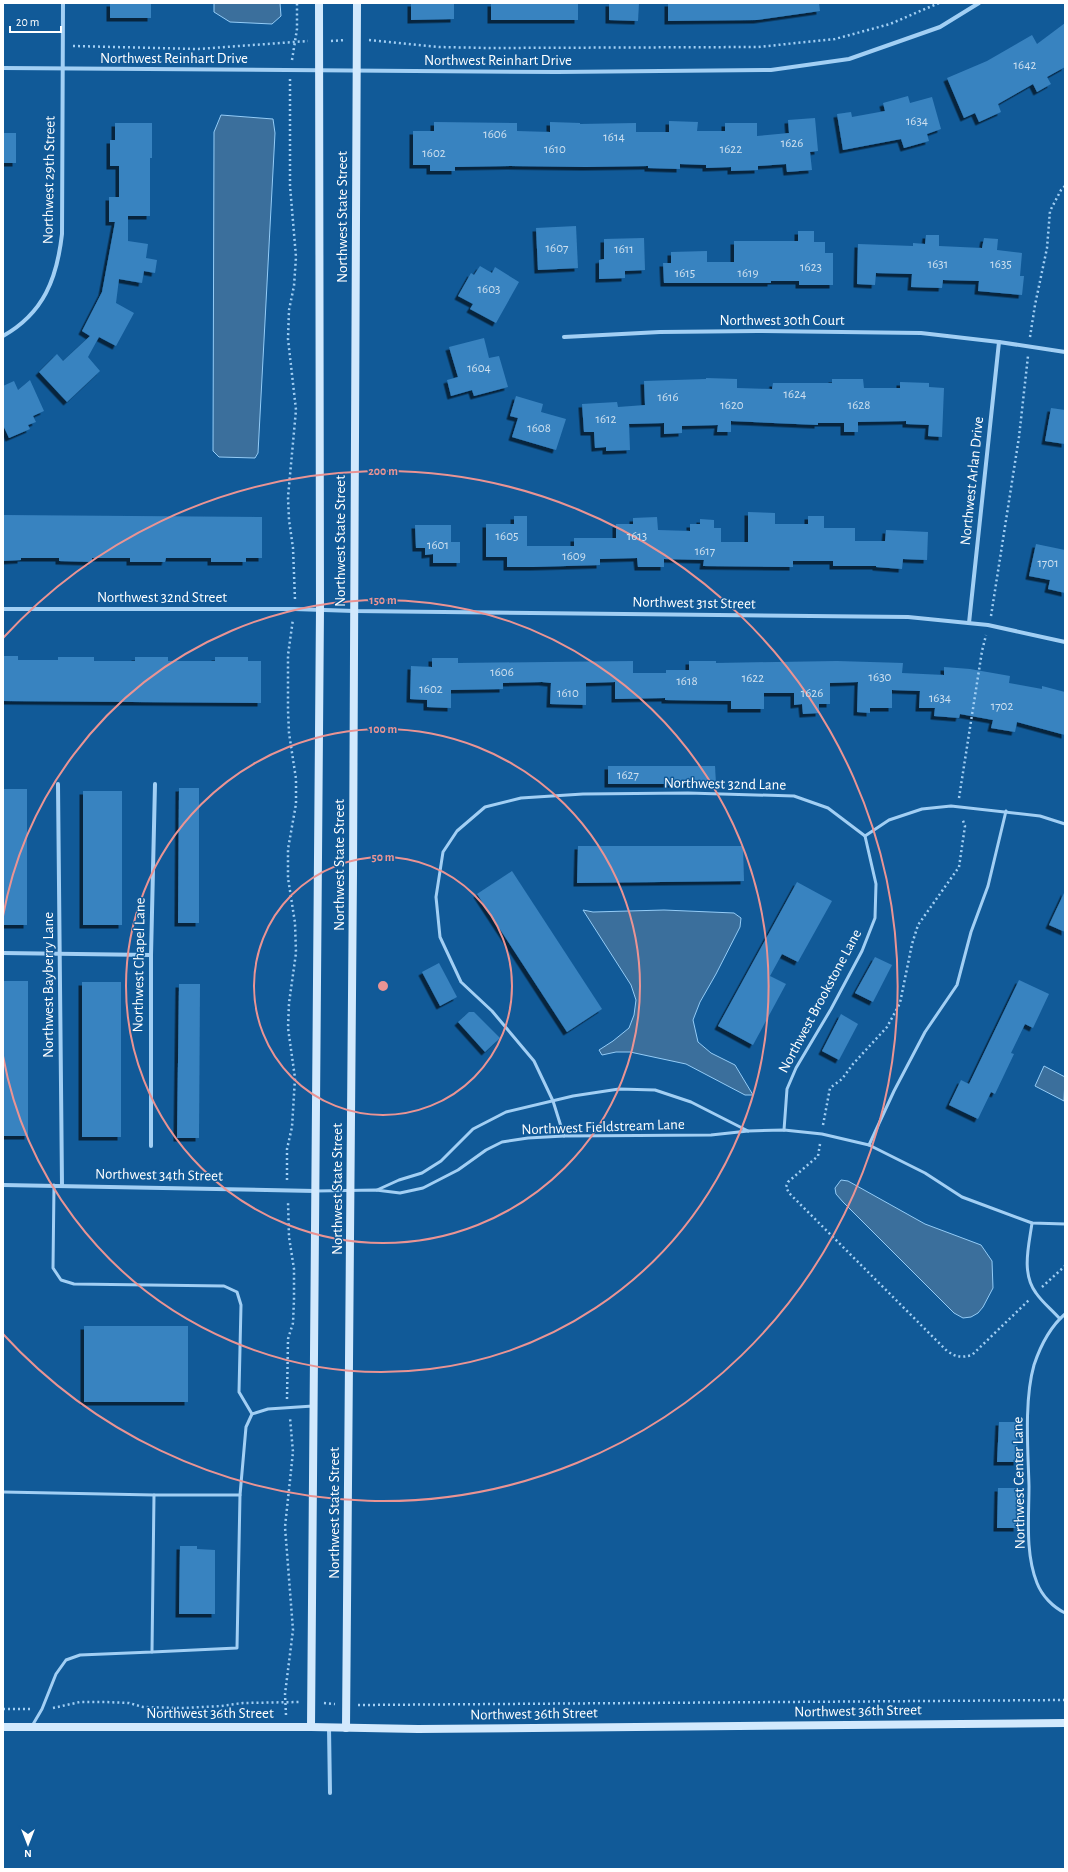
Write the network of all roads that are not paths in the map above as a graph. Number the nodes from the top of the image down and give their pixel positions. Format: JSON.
{"nodes":[{"id":1,"x":63,"y":3,"type":"edge"},
{"id":2,"x":319,"y":3,"type":"edge"},
{"id":3,"x":357,"y":3,"type":"edge"},
{"id":4,"x":980,"y":3,"type":"edge"},
{"id":5,"x":3,"y":68,"type":"edge"},
{"id":6,"x":63,"y":70,"type":"junction"},
{"id":7,"x":320,"y":71,"type":"junction"},
{"id":8,"x":357,"y":71,"type":"junction"},
{"id":9,"x":3,"y":336,"type":"edge"},
{"id":10,"x":564,"y":337,"type":"dead end"},
{"id":11,"x":999,"y":342,"type":"junction"},
{"id":12,"x":1065,"y":352,"type":"edge"},
{"id":13,"x":3,"y":609,"type":"edge"},
{"id":14,"x":320,"y":609,"type":"junction"},
{"id":15,"x":354,"y":611,"type":"junction"},
{"id":16,"x":968,"y":623,"type":"junction"},
{"id":17,"x":1065,"y":642,"type":"edge"},
{"id":18,"x":58,"y":784,"type":"dead end"},
{"id":19,"x":155,"y":784,"type":"dead end"},
{"id":20,"x":1006,"y":811,"type":"junction"},
{"id":21,"x":1065,"y":824,"type":"edge"},
{"id":22,"x":865,"y":836,"type":"junction"},
{"id":23,"x":3,"y":953,"type":"edge"},
{"id":24,"x":60,"y":955,"type":"junction"},
{"id":25,"x":150,"y":955,"type":"junction"},
{"id":26,"x":553,"y":1101,"type":"junction"},
{"id":27,"x":784,"y":1130,"type":"junction"},
{"id":28,"x":748,"y":1131,"type":"junction"},
{"id":29,"x":564,"y":1136,"type":"junction"},
{"id":30,"x":869,"y":1145,"type":"junction"},
{"id":31,"x":150,"y":1146,"type":"dead end"},
{"id":32,"x":3,"y":1185,"type":"edge"},
{"id":33,"x":54,"y":1185,"type":"junction"},
{"id":34,"x":62,"y":1185,"type":"junction"},
{"id":35,"x":315,"y":1190,"type":"junction"},
{"id":36,"x":351,"y":1190,"type":"junction"},
{"id":37,"x":376,"y":1190,"type":"junction"},
{"id":38,"x":1032,"y":1222,"type":"junction"},
{"id":39,"x":1065,"y":1224,"type":"edge"},
{"id":40,"x":1065,"y":1314,"type":"edge"},
{"id":41,"x":1060,"y":1319,"type":"junction"},
{"id":42,"x":313,"y":1406,"type":"junction"},
{"id":43,"x":252,"y":1414,"type":"junction"},
{"id":44,"x":3,"y":1492,"type":"edge"},
{"id":45,"x":154,"y":1495,"type":"junction"},
{"id":46,"x":240,"y":1495,"type":"junction"},
{"id":47,"x":1065,"y":1613,"type":"edge"},
{"id":48,"x":152,"y":1652,"type":"junction"},
{"id":49,"x":1065,"y":1724,"type":"edge"},
{"id":50,"x":3,"y":1727,"type":"edge"},
{"id":51,"x":32,"y":1727,"type":"junction"},
{"id":52,"x":311,"y":1727,"type":"junction"},
{"id":53,"x":329,"y":1727,"type":"junction"},
{"id":54,"x":346,"y":1728,"type":"junction"},
{"id":55,"x":330,"y":1793,"type":"dead end"}],
"edges":[{"from":1,"to":6,"type":"street","name":"Northwest 29th Street"},
{"from":2,"to":7,"type":"main road","name":"Northwest State Street"},
{"from":3,"to":8,"type":"main road","name":"Northwest State Street"},
{"from":4,"to":8,"type":"street","name":"Northwest Reinhart Drive"},
{"from":5,"to":6,"type":"street","name":"Northwest Reinhart Drive"},
{"from":6,"to":7,"type":"street","name":"Northwest Reinhart Drive"},
{"from":6,"to":9,"type":"street","name":"Northwest 29th Street"},
{"from":7,"to":8,"type":"street","name":"Northwest Reinhart Drive"},
{"from":7,"to":14,"type":"main road","name":"Northwest State Street"},
{"from":8,"to":15,"type":"main road","name":"Northwest State Street"},
{"from":10,"to":11,"type":"street","name":"Northwest 30th Court"},
{"from":11,"to":12,"type":"street","name":"Northwest 30th Court"},
{"from":11,"to":16,"type":"street","name":"Northwest Arlan Drive"},
{"from":13,"to":14,"type":"street","name":"Northwest 32nd Street"},
{"from":14,"to":15,"type":"street","name":"Northwest 31st Street"},
{"from":14,"to":35,"type":"main road","name":"Northwest State Street"},
{"from":15,"to":16,"type":"street","name":"Northwest 31st Street"},
{"from":15,"to":36,"type":"main road","name":"Northwest State Street"},
{"from":16,"to":17,"type":"street","name":"Northwest 31st Street"},
{"from":18,"to":24,"type":"street","name":"Northwest Bayberry Lane"},
{"from":19,"to":25,"type":"street","name":"Northwest Chapel Lane"},
{"from":20,"to":21,"type":"lane"},
{"from":20,"to":22,"type":"lane"},
{"from":20,"to":30,"type":"lane"},
{"from":22,"to":26,"type":"lane","name":"Northwest 32nd Lane"},
{"from":22,"to":27,"type":"lane","name":"Northwest Brookstone Lane"},
{"from":23,"to":24,"type":"street"},
{"from":24,"to":25,"type":"street"},
{"from":24,"to":34,"type":"street","name":"Northwest Bayberry Lane"},
{"from":25,"to":31,"type":"street","name":"Northwest Chapel Lane"},
{"from":26,"to":28,"type":"lane","name":"Northwest Fieldstream Lane"},
{"from":26,"to":29,"type":"lane"},
{"from":26,"to":37,"type":"lane","name":"Northwest Fieldstream Lane"},
{"from":27,"to":28,"type":"lane","name":"Northwest Fieldstream Lane"},
{"from":27,"to":30,"type":"lane","name":"Northwest Fieldstream Lane"},
{"from":28,"to":29,"type":"lane","name":"Northwest Fieldstream Lane"},
{"from":29,"to":37,"type":"lane","name":"Northwest Fieldstream Lane"},
{"from":30,"to":38,"type":"lane","name":"Northwest Fieldstream Lane"},
{"from":32,"to":33,"type":"street","name":"Northwest 34th Street"},
{"from":33,"to":34,"type":"street","name":"Northwest 34th Street"},
{"from":33,"to":43,"type":"lane"},
{"from":34,"to":35,"type":"street","name":"Northwest 34th Street"},
{"from":35,"to":36,"type":"lane","name":"Northwest Fieldstream Lane"},
{"from":35,"to":42,"type":"main road","name":"Northwest State Street"},
{"from":36,"to":37,"type":"lane","name":"Northwest Fieldstream Lane"},
{"from":36,"to":54,"type":"main road","name":"Northwest State Street"},
{"from":38,"to":39,"type":"lane","name":"Northwest Fieldstream Lane"},
{"from":38,"to":41,"type":"lane"},
{"from":40,"to":41,"type":"lane","name":"Northwest Center Lane"},
{"from":41,"to":47,"type":"lane","name":"Northwest Center Lane"},
{"from":42,"to":43,"type":"lane"},
{"from":42,"to":52,"type":"main road","name":"Northwest State Street"},
{"from":43,"to":46,"type":"lane"},
{"from":44,"to":45,"type":"lane"},
{"from":45,"to":46,"type":"lane"},
{"from":45,"to":48,"type":"lane"},
{"from":46,"to":48,"type":"lane"},
{"from":48,"to":51,"type":"lane"},
{"from":49,"to":54,"type":"main road","name":"Northwest 36th Street"},
{"from":50,"to":51,"type":"main road","name":"Northwest 36th Street"},
{"from":51,"to":52,"type":"main road","name":"Northwest 36th Street"},
{"from":52,"to":53,"type":"main road","name":"Northwest 36th Street"},
{"from":53,"to":54,"type":"main road","name":"Northwest 36th Street"},
{"from":53,"to":55,"type":"street"}]}
